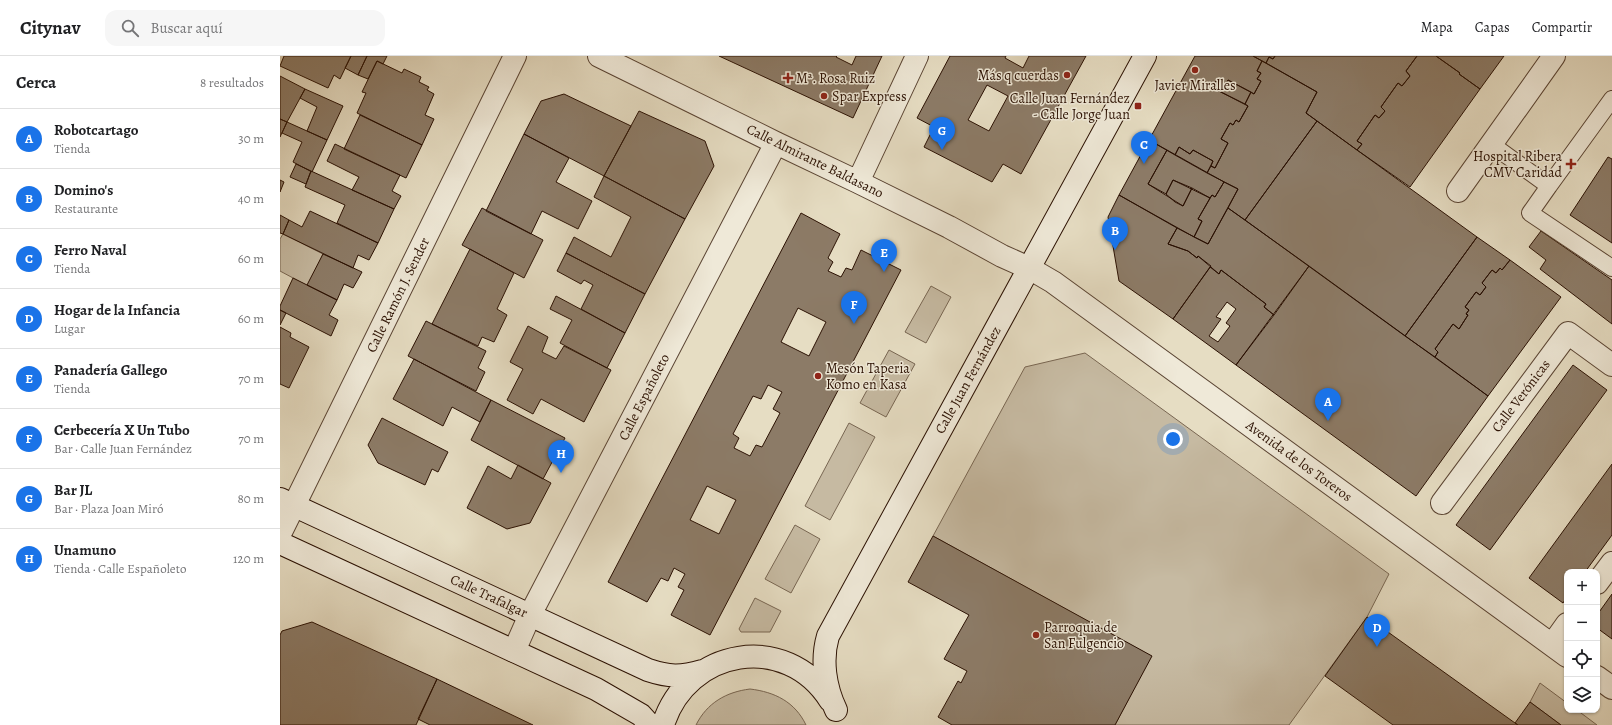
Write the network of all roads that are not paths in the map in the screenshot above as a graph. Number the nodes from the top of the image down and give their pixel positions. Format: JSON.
{"nodes":[{"id":1,"x":515,"y":56,"type":"edge"},
{"id":2,"x":600,"y":56,"type":"edge"},
{"id":3,"x":917,"y":56,"type":"edge"},
{"id":4,"x":1145,"y":56,"type":"edge"},
{"id":5,"x":1554,"y":56,"type":"edge"},
{"id":6,"x":1610,"y":107,"type":"edge"},
{"id":7,"x":776,"y":143,"type":"junction"},
{"id":8,"x":1491,"y":144,"type":"junction"},
{"id":9,"x":858,"y":182,"type":"junction"},
{"id":10,"x":1549,"y":186,"type":"junction"},
{"id":11,"x":1458,"y":191,"type":"dead end"},
{"id":12,"x":1029,"y":268,"type":"junction"},
{"id":13,"x":1612,"y":268,"type":"edge"},
{"id":14,"x":1612,"y":365,"type":"edge"},
{"id":15,"x":287,"y":502,"type":"edge"},
{"id":16,"x":1442,"y":503,"type":"dead end"},
{"id":17,"x":280,"y":534,"type":"edge"},
{"id":18,"x":280,"y":543,"type":"edge"},
{"id":19,"x":1612,"y":563,"type":"edge"},
{"id":20,"x":1600,"y":579,"type":"edge"},
{"id":21,"x":530,"y":615,"type":"junction"},
{"id":22,"x":1564,"y":635,"type":"edge"},
{"id":23,"x":1560,"y":650,"type":"edge"},
{"id":24,"x":514,"y":651,"type":"junction"},
{"id":25,"x":702,"y":672,"type":"junction"},
{"id":26,"x":1600,"y":680,"type":"edge"},
{"id":27,"x":1612,"y":688,"type":"edge"},
{"id":28,"x":838,"y":718,"type":"edge"},
{"id":29,"x":650,"y":725,"type":"edge"},
{"id":30,"x":663,"y":725,"type":"edge"}],
"edges":[{"from":1,"to":15,"type":"street","name":"Calle Ramón J. Sender"},
{"from":2,"to":7,"type":"street","name":"Calle Almirante Baldasano"},
{"from":3,"to":9,"type":"street"},
{"from":4,"to":12,"type":"street","name":"Calle Juan Fernández"},
{"from":5,"to":8,"type":"street"},
{"from":6,"to":10,"type":"lane"},
{"from":7,"to":9,"type":"street","name":"Calle Almirante Baldasano"},
{"from":7,"to":21,"type":"street","name":"Calle Españoleto"},
{"from":8,"to":10,"type":"lane"},
{"from":8,"to":11,"type":"street"},
{"from":9,"to":12,"type":"street","name":"Calle Almirante Baldasano"},
{"from":10,"to":13,"type":"lane"},
{"from":12,"to":23,"type":"street","name":"Avenida de los Toreros"},
{"from":12,"to":28,"type":"street","name":"Calle Juan Fernández"},
{"from":14,"to":16,"type":"street","name":"Calle Verónicas"},
{"from":15,"to":17,"type":"street","name":"Calle Ramón J. Sender"},
{"from":15,"to":21,"type":"street","name":"Calle Trafalgar"},
{"from":18,"to":24,"type":"street"},
{"from":19,"to":20,"type":"street"},
{"from":21,"to":24,"type":"street","name":"Calle Españoleto"},
{"from":21,"to":25,"type":"street","name":"Calle Trafalgar"},
{"from":22,"to":23,"type":"street"},
{"from":24,"to":29,"type":"street"},
{"from":25,"to":28,"type":"street"},
{"from":25,"to":30,"type":"street"},
{"from":26,"to":27,"type":"street"}]}
